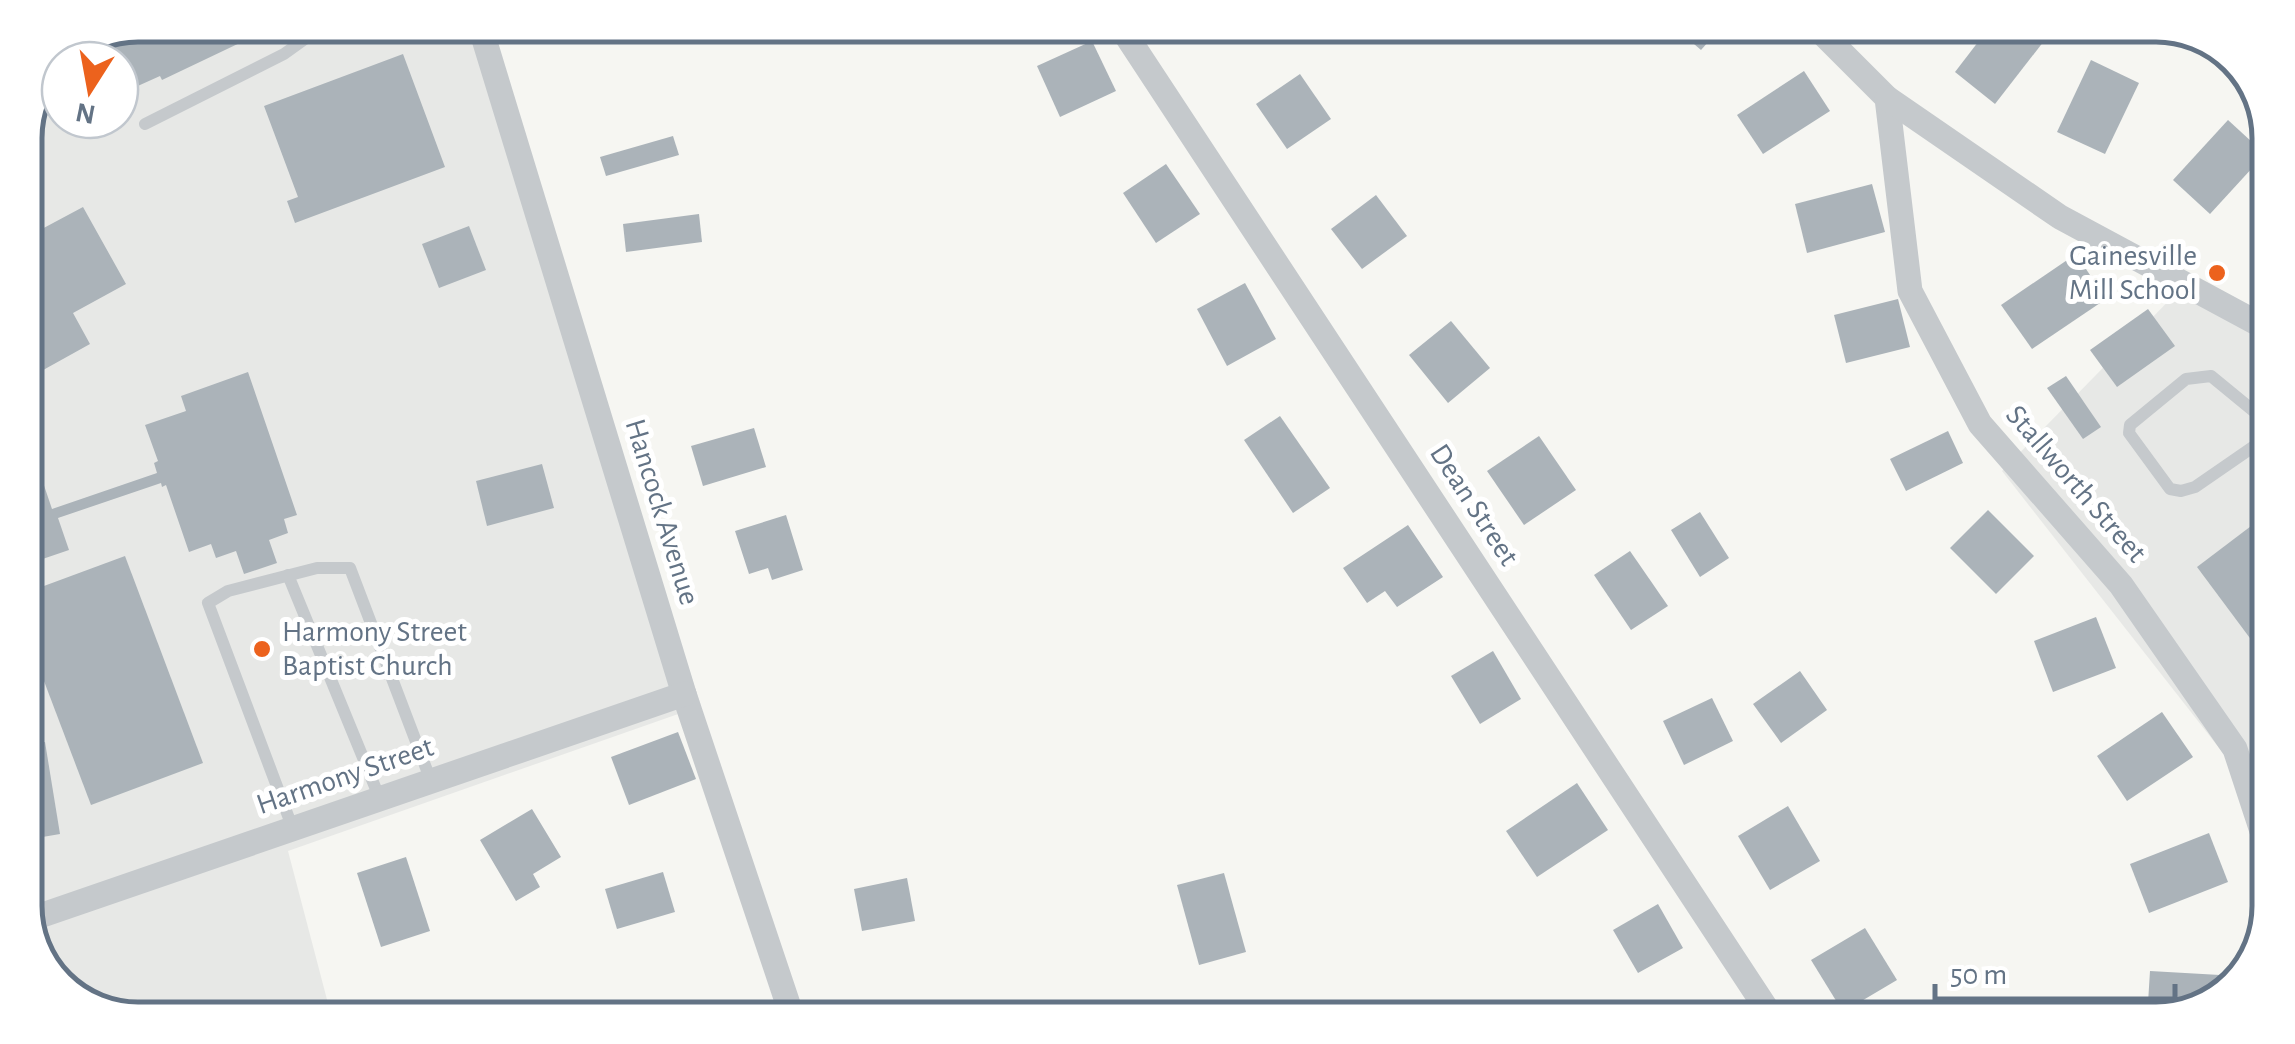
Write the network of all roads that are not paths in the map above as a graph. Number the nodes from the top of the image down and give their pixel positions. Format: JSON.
{"nodes":[{"id":1,"x":301,"y":42,"type":"edge"},
{"id":2,"x":485,"y":42,"type":"edge"},
{"id":3,"x":1131,"y":42,"type":"edge"},
{"id":4,"x":1831,"y":42,"type":"edge"},
{"id":5,"x":1887,"y":98,"type":"junction"},
{"id":6,"x":146,"y":124,"type":"dead end"},
{"id":7,"x":2252,"y":320,"type":"edge"},
{"id":8,"x":2252,"y":410,"type":"edge"},
{"id":9,"x":2252,"y":448,"type":"edge"},
{"id":10,"x":288,"y":576,"type":"junction"},
{"id":11,"x":684,"y":694,"type":"junction"},
{"id":12,"x":431,"y":781,"type":"junction"},
{"id":13,"x":380,"y":799,"type":"junction"},
{"id":14,"x":2252,"y":801,"type":"edge"},
{"id":15,"x":293,"y":829,"type":"junction"},
{"id":16,"x":43,"y":915,"type":"edge"},
{"id":17,"x":787,"y":1002,"type":"edge"},
{"id":18,"x":1762,"y":1002,"type":"edge"}],
"edges":[{"from":1,"to":6,"type":"lane"},
{"from":2,"to":11,"type":"street","name":"Hancock Avenue"},
{"from":3,"to":18,"type":"street","name":"Dean Street"},
{"from":4,"to":5,"type":"street"},
{"from":5,"to":7,"type":"street"},
{"from":5,"to":14,"type":"street","name":"Stallworth Street"},
{"from":8,"to":9,"type":"lane"},
{"from":10,"to":12,"type":"lane"},
{"from":10,"to":13,"type":"lane"},
{"from":10,"to":15,"type":"lane"},
{"from":11,"to":12,"type":"street","name":"Harmony Street"},
{"from":11,"to":17,"type":"street","name":"Hancock Avenue"},
{"from":12,"to":13,"type":"street","name":"Harmony Street"},
{"from":13,"to":15,"type":"street","name":"Harmony Street"},
{"from":15,"to":16,"type":"street","name":"Harmony Street"}]}
